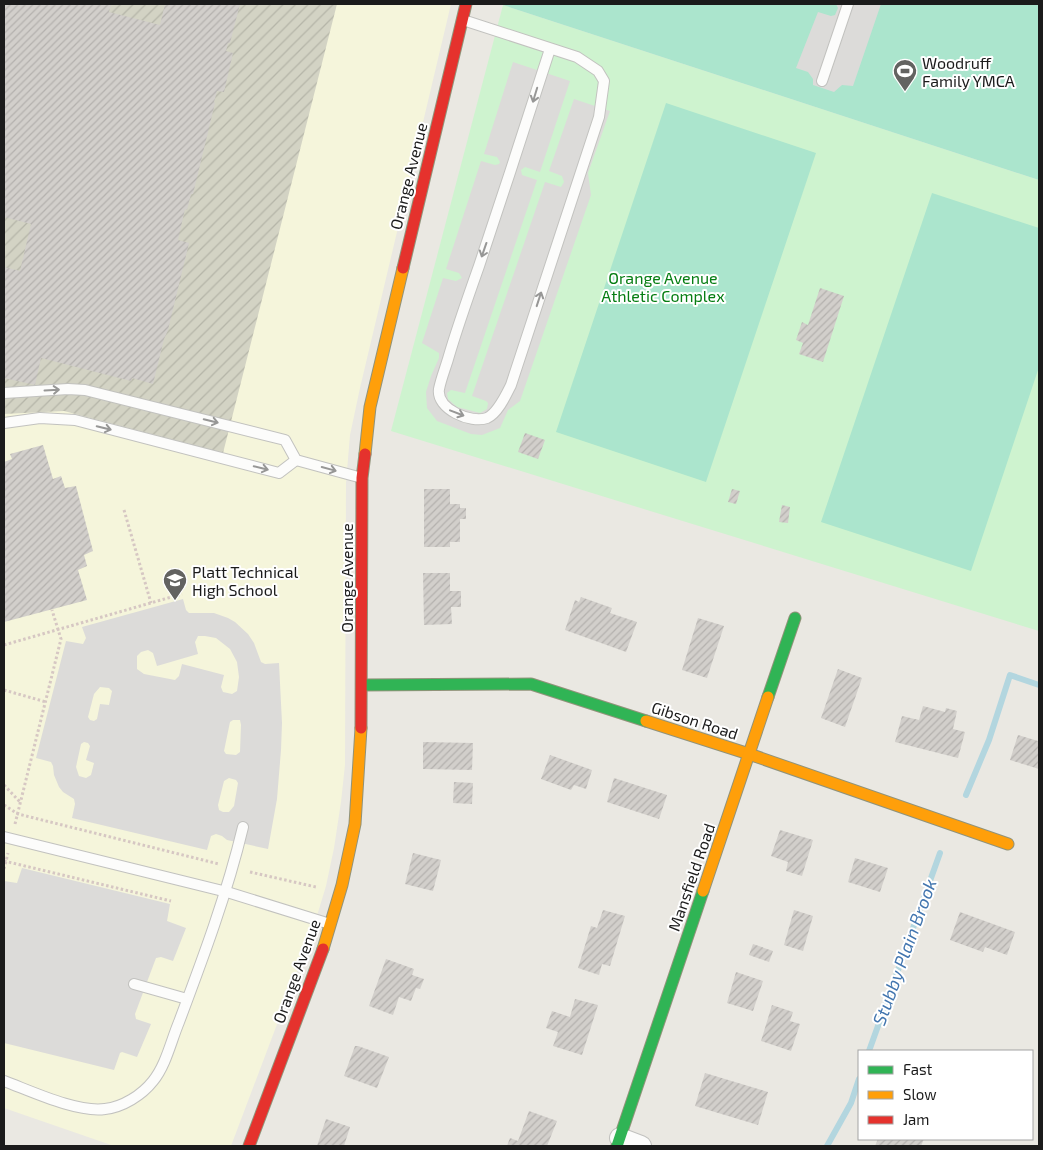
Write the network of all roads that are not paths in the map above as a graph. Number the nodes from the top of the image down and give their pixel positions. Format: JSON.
{"nodes":[{"id":1,"x":466,"y":4,"type":"edge"},
{"id":2,"x":848,"y":4,"type":"edge"},
{"id":3,"x":462,"y":20,"type":"junction"},
{"id":4,"x":550,"y":49,"type":"junction"},
{"id":5,"x":822,"y":81,"type":"dead end"},
{"id":6,"x":4,"y":393,"type":"edge"},
{"id":7,"x":4,"y":423,"type":"edge"},
{"id":8,"x":296,"y":460,"type":"junction"},
{"id":9,"x":362,"y":478,"type":"junction"},
{"id":10,"x":795,"y":618,"type":"dead end"},
{"id":11,"x":362,"y":685,"type":"junction"},
{"id":12,"x":749,"y":754,"type":"junction"},
{"id":13,"x":243,"y":827,"type":"dead end"},
{"id":14,"x":4,"y":837,"type":"edge"},
{"id":15,"x":1008,"y":844,"type":"dead end"},
{"id":16,"x":226,"y":892,"type":"junction"},
{"id":17,"x":331,"y":924,"type":"junction"},
{"id":18,"x":134,"y":984,"type":"dead end"},
{"id":19,"x":188,"y":999,"type":"junction"},
{"id":20,"x":4,"y":1081,"type":"edge"},
{"id":21,"x":618,"y":1142,"type":"edge"},
{"id":22,"x":249,"y":1146,"type":"edge"},
{"id":23,"x":641,"y":1146,"type":"edge"}],
"edges":[{"from":1,"to":3,"type":"street","name":"Orange Avenue"},
{"from":2,"to":5,"type":"lane"},
{"from":3,"to":4,"type":"lane"},
{"from":3,"to":9,"type":"street","name":"Orange Avenue"},
{"from":4,"to":4,"type":"lane","one_way":true},
{"from":6,"to":8,"type":"lane","one_way":true},
{"from":7,"to":8,"type":"lane","one_way":true},
{"from":8,"to":9,"type":"lane","one_way":true},
{"from":9,"to":11,"type":"street","name":"Orange Avenue"},
{"from":10,"to":12,"type":"street","name":"Mansfield Road"},
{"from":11,"to":12,"type":"street","name":"Gibson Road"},
{"from":11,"to":17,"type":"street","name":"Orange Avenue"},
{"from":12,"to":15,"type":"street","name":"Gibson Road"},
{"from":12,"to":21,"type":"street","name":"Mansfield Road"},
{"from":13,"to":16,"type":"lane"},
{"from":14,"to":16,"type":"lane"},
{"from":16,"to":17,"type":"lane"},
{"from":16,"to":19,"type":"lane"},
{"from":17,"to":22,"type":"street","name":"Orange Avenue"},
{"from":18,"to":19,"type":"lane"},
{"from":19,"to":20,"type":"lane"},
{"from":21,"to":23,"type":"street"}]}
